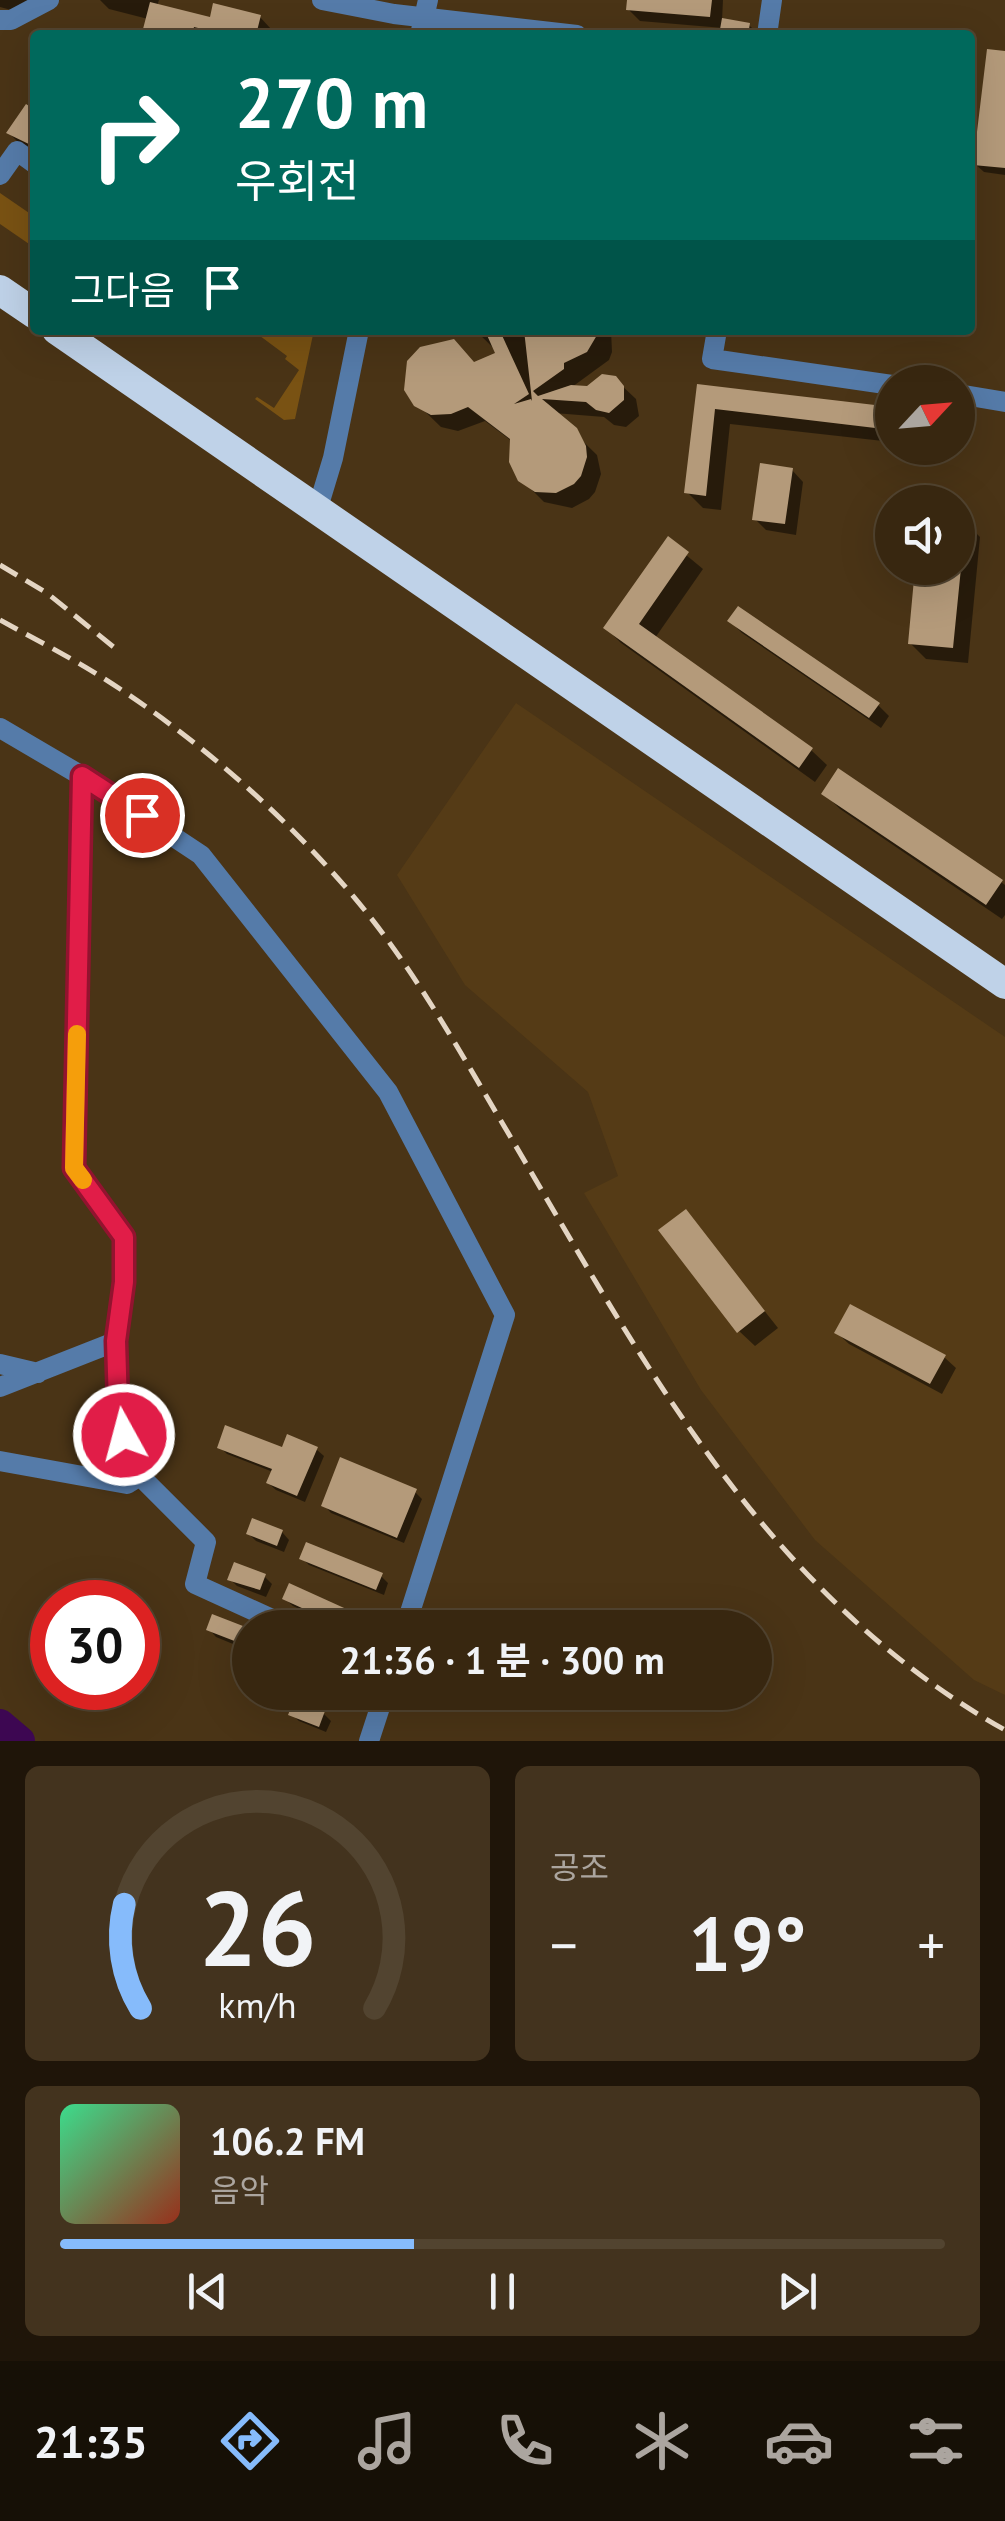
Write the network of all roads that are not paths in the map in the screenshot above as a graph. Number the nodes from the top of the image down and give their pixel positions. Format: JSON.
{"nodes":[{"id":1,"x":49,"y":0,"type":"edge"},
{"id":2,"x":322,"y":0,"type":"edge"},
{"id":3,"x":772,"y":0,"type":"edge"},
{"id":4,"x":424,"y":18,"type":"edge"},
{"id":5,"x":0,"y":20,"type":"edge"},
{"id":6,"x":532,"y":30,"type":"edge"},
{"id":7,"x":769,"y":30,"type":"edge"},
{"id":8,"x":30,"y":160,"type":"edge"},
{"id":9,"x":0,"y":175,"type":"edge"},
{"id":10,"x":0,"y":290,"type":"edge"},
{"id":11,"x":30,"y":311,"type":"edge"},
{"id":12,"x":65,"y":335,"type":"edge"},
{"id":13,"x":358,"y":335,"type":"edge"},
{"id":14,"x":715,"y":335,"type":"edge"},
{"id":15,"x":875,"y":383,"type":"edge"},
{"id":16,"x":975,"y":396,"type":"edge"},
{"id":17,"x":1001,"y":399,"type":"edge"},
{"id":18,"x":317,"y":511,"type":"junction"},
{"id":19,"x":0,"y":728,"type":"edge"},
{"id":20,"x":82,"y":776,"type":"junction"},
{"id":21,"x":1005,"y":984,"type":"edge"},
{"id":22,"x":116,"y":1341,"type":"junction"},
{"id":23,"x":0,"y":1364,"type":"edge"},
{"id":24,"x":38,"y":1373,"type":"junction"},
{"id":25,"x":0,"y":1387,"type":"edge"},
{"id":26,"x":0,"y":1461,"type":"edge"},
{"id":27,"x":140,"y":1476,"type":"junction"},
{"id":28,"x":252,"y":1610,"type":"edge"},
{"id":29,"x":412,"y":1610,"type":"edge"},
{"id":30,"x":379,"y":1710,"type":"edge"},
{"id":31,"x":369,"y":1741,"type":"edge"}],
"edges":[{"from":1,"to":5,"type":"street"},
{"from":2,"to":4,"type":"street"},
{"from":3,"to":7,"type":"street"},
{"from":4,"to":6,"type":"street"},
{"from":8,"to":9,"type":"street"},
{"from":10,"to":11,"type":"highway"},
{"from":12,"to":18,"type":"highway"},
{"from":13,"to":18,"type":"street"},
{"from":14,"to":15,"type":"street"},
{"from":16,"to":17,"type":"street"},
{"from":18,"to":21,"type":"highway"},
{"from":19,"to":20,"type":"street"},
{"from":20,"to":22,"type":"street"},
{"from":20,"to":29,"type":"street"},
{"from":22,"to":24,"type":"street"},
{"from":22,"to":27,"type":"street"},
{"from":23,"to":24,"type":"street"},
{"from":24,"to":25,"type":"street"},
{"from":26,"to":27,"type":"street"},
{"from":27,"to":28,"type":"street"},
{"from":30,"to":31,"type":"street"}]}
